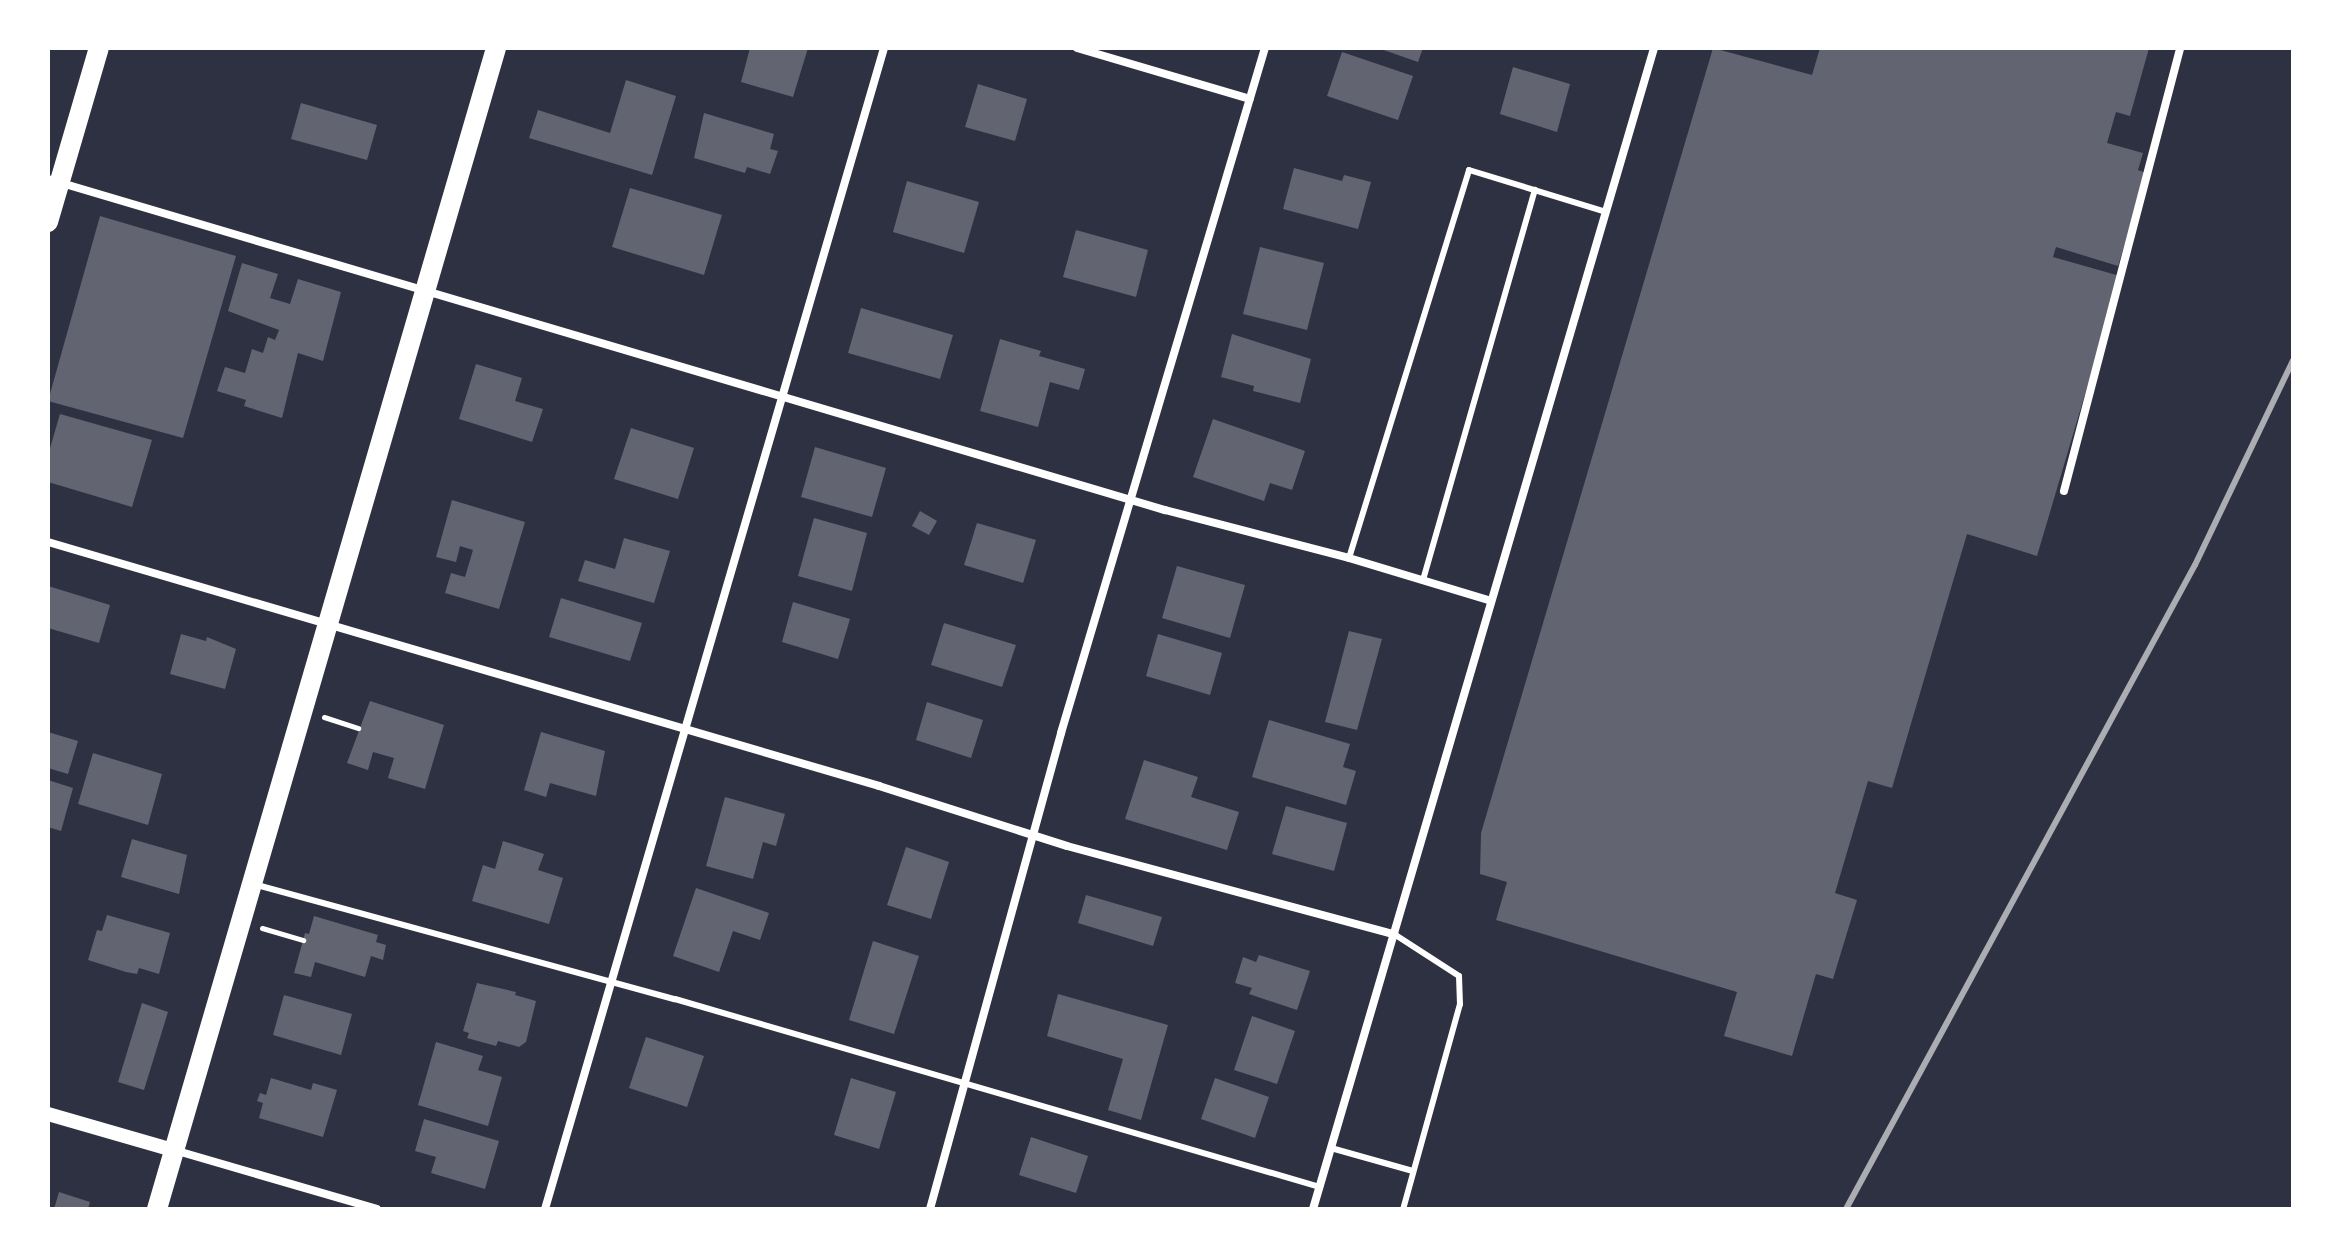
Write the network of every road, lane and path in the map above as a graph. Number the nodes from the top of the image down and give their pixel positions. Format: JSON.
{"nodes":[{"id":1,"x":99,"y":48,"type":"edge"},
{"id":2,"x":496,"y":48,"type":"edge"},
{"id":3,"x":884,"y":48,"type":"edge"},
{"id":4,"x":1077,"y":48,"type":"edge"},
{"id":5,"x":1265,"y":48,"type":"edge"},
{"id":6,"x":1654,"y":48,"type":"edge"},
{"id":7,"x":2180,"y":48,"type":"edge"},
{"id":8,"x":1250,"y":99,"type":"junction"},
{"id":9,"x":54,"y":180,"type":"edge"},
{"id":10,"x":1535,"y":190,"type":"junction"},
{"id":11,"x":1606,"y":212,"type":"junction"},
{"id":12,"x":48,"y":222,"type":"edge"},
{"id":13,"x":426,"y":289,"type":"junction"},
{"id":14,"x":782,"y":396,"type":"junction"},
{"id":15,"x":2064,"y":491,"type":"dead end"},
{"id":16,"x":1132,"y":500,"type":"junction"},
{"id":17,"x":48,"y":542,"type":"edge"},
{"id":18,"x":1349,"y":558,"type":"junction"},
{"id":19,"x":1423,"y":580,"type":"junction"},
{"id":20,"x":1491,"y":601,"type":"junction"},
{"id":21,"x":327,"y":624,"type":"junction"},
{"id":22,"x":301,"y":710,"type":"junction"},
{"id":23,"x":358,"y":728,"type":"dead end"},
{"id":24,"x":685,"y":729,"type":"junction"},
{"id":25,"x":1033,"y":835,"type":"junction"},
{"id":26,"x":251,"y":883,"type":"junction"},
{"id":27,"x":240,"y":922,"type":"junction"},
{"id":28,"x":1394,"y":934,"type":"junction"},
{"id":29,"x":303,"y":940,"type":"dead end"},
{"id":30,"x":611,"y":981,"type":"junction"},
{"id":31,"x":966,"y":1083,"type":"junction"},
{"id":32,"x":48,"y":1114,"type":"edge"},
{"id":33,"x":1331,"y":1148,"type":"junction"},
{"id":34,"x":173,"y":1150,"type":"junction"},
{"id":35,"x":1413,"y":1171,"type":"junction"},
{"id":36,"x":1320,"y":1187,"type":"junction"},
{"id":37,"x":157,"y":1209,"type":"edge"},
{"id":38,"x":377,"y":1209,"type":"edge"},
{"id":39,"x":545,"y":1209,"type":"edge"},
{"id":40,"x":930,"y":1209,"type":"edge"},
{"id":41,"x":1313,"y":1209,"type":"edge"},
{"id":42,"x":1403,"y":1209,"type":"edge"}],
"edges":[{"from":1,"to":9,"type":"main road"},
{"from":2,"to":13,"type":"main road"},
{"from":3,"to":14,"type":"street"},
{"from":4,"to":8,"type":"street"},
{"from":5,"to":8,"type":"street"},
{"from":6,"to":11,"type":"street"},
{"from":7,"to":15,"type":"street"},
{"from":8,"to":16,"type":"street"},
{"from":9,"to":12,"type":"main road"},
{"from":9,"to":13,"type":"street"},
{"from":10,"to":11,"type":"lane"},
{"from":10,"to":18,"type":"lane"},
{"from":10,"to":19,"type":"lane"},
{"from":11,"to":20,"type":"street"},
{"from":13,"to":14,"type":"street"},
{"from":13,"to":21,"type":"main road"},
{"from":14,"to":16,"type":"street"},
{"from":14,"to":24,"type":"street"},
{"from":16,"to":18,"type":"street"},
{"from":16,"to":25,"type":"street"},
{"from":17,"to":21,"type":"street"},
{"from":18,"to":19,"type":"street"},
{"from":19,"to":20,"type":"street"},
{"from":20,"to":28,"type":"street"},
{"from":21,"to":22,"type":"main road"},
{"from":21,"to":24,"type":"street"},
{"from":22,"to":23,"type":"path"},
{"from":22,"to":26,"type":"main road"},
{"from":24,"to":25,"type":"street"},
{"from":24,"to":30,"type":"street"},
{"from":25,"to":28,"type":"street"},
{"from":25,"to":31,"type":"street"},
{"from":26,"to":27,"type":"main road"},
{"from":26,"to":30,"type":"lane"},
{"from":27,"to":29,"type":"path"},
{"from":27,"to":34,"type":"main road"},
{"from":28,"to":33,"type":"street"},
{"from":28,"to":35,"type":"lane"},
{"from":30,"to":31,"type":"lane"},
{"from":30,"to":39,"type":"street"},
{"from":31,"to":36,"type":"lane"},
{"from":31,"to":40,"type":"street"},
{"from":32,"to":34,"type":"street"},
{"from":33,"to":35,"type":"lane"},
{"from":33,"to":36,"type":"street"},
{"from":34,"to":37,"type":"main road"},
{"from":34,"to":38,"type":"street"},
{"from":35,"to":42,"type":"lane"},
{"from":36,"to":41,"type":"street"}]}
